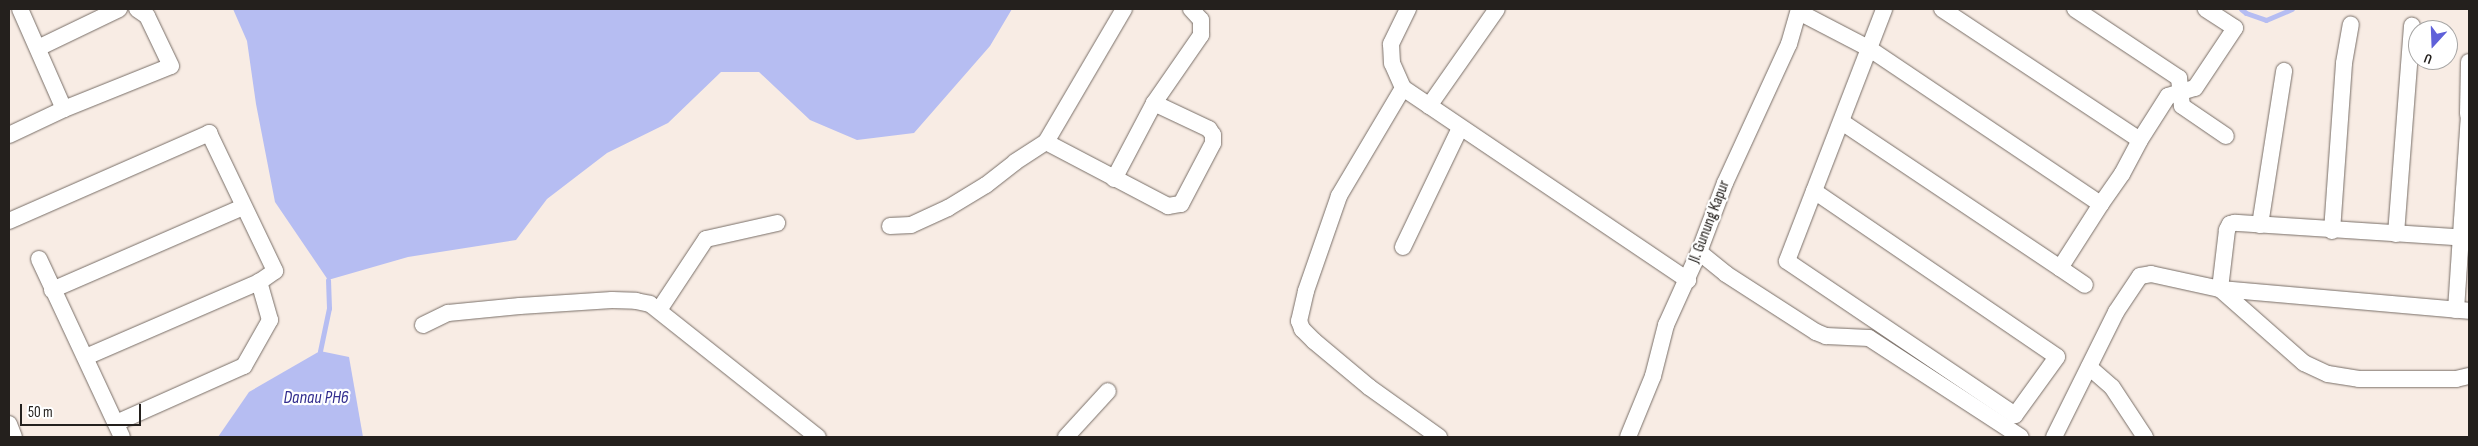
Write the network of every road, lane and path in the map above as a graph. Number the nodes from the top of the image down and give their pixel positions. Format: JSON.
{"nodes":[{"id":1,"x":20,"y":9,"type":"edge"},
{"id":2,"x":119,"y":9,"type":"edge"},
{"id":3,"x":137,"y":9,"type":"edge"},
{"id":4,"x":1124,"y":9,"type":"edge"},
{"id":5,"x":1191,"y":9,"type":"edge"},
{"id":6,"x":1408,"y":9,"type":"edge"},
{"id":7,"x":1497,"y":9,"type":"edge"},
{"id":8,"x":1884,"y":9,"type":"edge"},
{"id":9,"x":1942,"y":9,"type":"edge"},
{"id":10,"x":2075,"y":9,"type":"edge"},
{"id":11,"x":2206,"y":9,"type":"edge"},
{"id":12,"x":1799,"y":10,"type":"edge"},
{"id":13,"x":2351,"y":25,"type":"dead end"},
{"id":14,"x":38,"y":48,"type":"junction"},
{"id":15,"x":1870,"y":49,"type":"junction"},
{"id":16,"x":2469,"y":62,"type":"edge"},
{"id":17,"x":2409,"y":70,"type":"edge"},
{"id":18,"x":2284,"y":71,"type":"dead end"},
{"id":19,"x":1403,"y":88,"type":"junction"},
{"id":20,"x":2181,"y":92,"type":"junction"},
{"id":21,"x":1154,"y":103,"type":"junction"},
{"id":22,"x":1430,"y":106,"type":"junction"},
{"id":23,"x":64,"y":109,"type":"junction"},
{"id":24,"x":2469,"y":114,"type":"edge"},
{"id":25,"x":1842,"y":122,"type":"junction"},
{"id":26,"x":1460,"y":128,"type":"junction"},
{"id":27,"x":9,"y":135,"type":"edge"},
{"id":28,"x":2226,"y":136,"type":"dead end"},
{"id":29,"x":2140,"y":140,"type":"junction"},
{"id":30,"x":1046,"y":142,"type":"junction"},
{"id":31,"x":2467,"y":176,"type":"edge"},
{"id":32,"x":1114,"y":179,"type":"junction"},
{"id":33,"x":1814,"y":191,"type":"junction"},
{"id":34,"x":2101,"y":204,"type":"junction"},
{"id":35,"x":243,"y":207,"type":"junction"},
{"id":36,"x":9,"y":221,"type":"edge"},
{"id":37,"x":777,"y":223,"type":"dead end"},
{"id":38,"x":2260,"y":225,"type":"junction"},
{"id":39,"x":890,"y":226,"type":"dead end"},
{"id":40,"x":2332,"y":231,"type":"junction"},
{"id":41,"x":2396,"y":234,"type":"junction"},
{"id":42,"x":2466,"y":238,"type":"edge"},
{"id":43,"x":1403,"y":247,"type":"dead end"},
{"id":44,"x":1700,"y":252,"type":"junction"},
{"id":45,"x":39,"y":258,"type":"dead end"},
{"id":46,"x":2060,"y":268,"type":"junction"},
{"id":47,"x":1688,"y":280,"type":"junction"},
{"id":48,"x":259,"y":282,"type":"junction"},
{"id":49,"x":2085,"y":285,"type":"dead end"},
{"id":50,"x":2220,"y":289,"type":"junction"},
{"id":51,"x":52,"y":290,"type":"junction"},
{"id":52,"x":659,"y":310,"type":"junction"},
{"id":53,"x":2463,"y":310,"type":"edge"},
{"id":54,"x":422,"y":325,"type":"dead end"},
{"id":55,"x":86,"y":357,"type":"junction"},
{"id":56,"x":2089,"y":368,"type":"junction"},
{"id":57,"x":2469,"y":376,"type":"edge"},
{"id":58,"x":1108,"y":391,"type":"dead end"},
{"id":59,"x":9,"y":424,"type":"edge"},
{"id":60,"x":119,"y":430,"type":"edge"},
{"id":61,"x":14,"y":437,"type":"edge"},
{"id":62,"x":818,"y":437,"type":"edge"},
{"id":63,"x":1066,"y":437,"type":"edge"},
{"id":64,"x":1439,"y":437,"type":"edge"},
{"id":65,"x":1628,"y":437,"type":"edge"},
{"id":66,"x":2020,"y":437,"type":"edge"},
{"id":67,"x":2054,"y":437,"type":"edge"},
{"id":68,"x":2145,"y":437,"type":"edge"}],
"edges":[{"from":1,"to":14,"type":"street"},
{"from":2,"to":14,"type":"street"},
{"from":3,"to":23,"type":"street"},
{"from":4,"to":30,"type":"street"},
{"from":5,"to":21,"type":"street"},
{"from":6,"to":19,"type":"street"},
{"from":7,"to":22,"type":"street"},
{"from":8,"to":15,"type":"street"},
{"from":9,"to":29,"type":"street"},
{"from":10,"to":20,"type":"street"},
{"from":11,"to":20,"type":"street"},
{"from":12,"to":15,"type":"street"},
{"from":12,"to":44,"type":"street","name":"Jl. Gunung Kapur"},
{"from":13,"to":40,"type":"street"},
{"from":14,"to":23,"type":"street"},
{"from":15,"to":25,"type":"street"},
{"from":15,"to":34,"type":"street"},
{"from":16,"to":24,"type":"street"},
{"from":17,"to":41,"type":"street"},
{"from":18,"to":38,"type":"street"},
{"from":19,"to":22,"type":"street"},
{"from":19,"to":64,"type":"street"},
{"from":20,"to":28,"type":"street"},
{"from":20,"to":29,"type":"street"},
{"from":21,"to":32,"type":"street"},
{"from":21,"to":32,"type":"street"},
{"from":22,"to":26,"type":"street"},
{"from":23,"to":27,"type":"street"},
{"from":24,"to":31,"type":"street"},
{"from":25,"to":33,"type":"street"},
{"from":25,"to":46,"type":"street"},
{"from":26,"to":43,"type":"street"},
{"from":26,"to":47,"type":"street"},
{"from":29,"to":34,"type":"street"},
{"from":30,"to":32,"type":"street"},
{"from":30,"to":39,"type":"street"},
{"from":31,"to":42,"type":"street"},
{"from":33,"to":33,"type":"street"},
{"from":34,"to":46,"type":"street"},
{"from":35,"to":36,"type":"street"},
{"from":35,"to":48,"type":"street"},
{"from":35,"to":51,"type":"street"},
{"from":37,"to":52,"type":"street"},
{"from":38,"to":40,"type":"street"},
{"from":38,"to":50,"type":"street"},
{"from":40,"to":41,"type":"street"},
{"from":41,"to":42,"type":"street"},
{"from":42,"to":53,"type":"street"},
{"from":44,"to":47,"type":"street","name":"Jl. Gunung Kapur"},
{"from":44,"to":66,"type":"street"},
{"from":45,"to":51,"type":"street"},
{"from":46,"to":49,"type":"street"},
{"from":47,"to":65,"type":"street","name":"Jl. Gunung Kapur"},
{"from":48,"to":55,"type":"street"},
{"from":48,"to":60,"type":"street"},
{"from":50,"to":53,"type":"street"},
{"from":50,"to":56,"type":"street"},
{"from":50,"to":57,"type":"street"},
{"from":51,"to":55,"type":"street"},
{"from":52,"to":54,"type":"street"},
{"from":52,"to":62,"type":"street"},
{"from":55,"to":60,"type":"street"},
{"from":56,"to":67,"type":"street"},
{"from":56,"to":68,"type":"street"},
{"from":58,"to":63,"type":"street"},
{"from":59,"to":61,"type":"street"}]}
